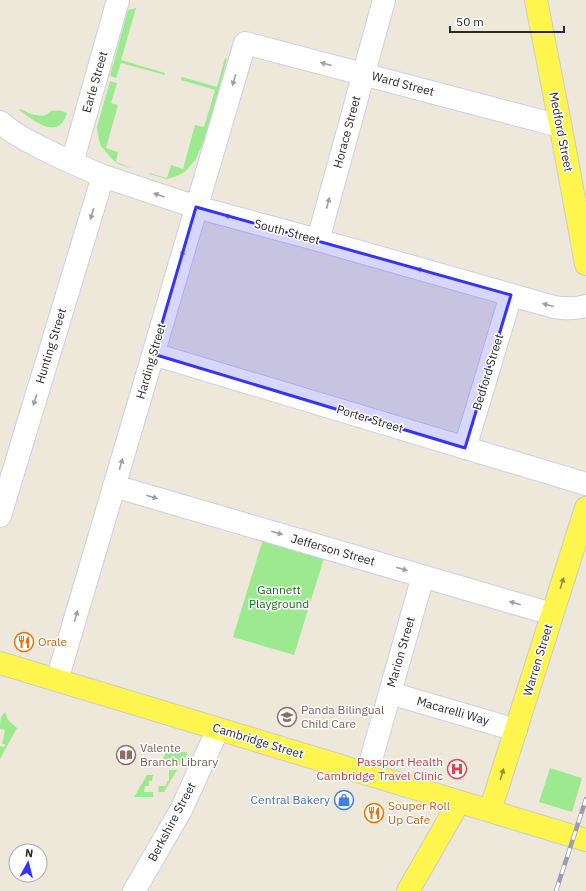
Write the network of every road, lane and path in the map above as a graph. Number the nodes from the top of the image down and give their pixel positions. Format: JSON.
{"nodes":[{"id":1,"x":118,"y":0,"type":"edge"},
{"id":2,"x":384,"y":0,"type":"edge"},
{"id":3,"x":536,"y":0,"type":"edge"},
{"id":4,"x":245,"y":43,"type":"joint"},
{"id":5,"x":363,"y":74,"type":"junction"},
{"id":6,"x":560,"y":126,"type":"junction"},
{"id":7,"x":2,"y":128,"type":"edge"},
{"id":8,"x":72,"y":163,"type":"junction"},
{"id":9,"x":103,"y":176,"type":"junction"},
{"id":10,"x":196,"y":207,"type":"junction"},
{"id":11,"x":318,"y":240,"type":"junction"},
{"id":12,"x":586,"y":264,"type":"edge"},
{"id":13,"x":511,"y":296,"type":"junction"},
{"id":14,"x":586,"y":306,"type":"edge"},
{"id":15,"x":153,"y":354,"type":"junction"},
{"id":16,"x":465,"y":448,"type":"junction"},
{"id":17,"x":586,"y":484,"type":"edge"},
{"id":18,"x":114,"y":486,"type":"junction"},
{"id":19,"x":586,"y":508,"type":"edge"},
{"id":20,"x":0,"y":516,"type":"edge"},
{"id":21,"x":423,"y":576,"type":"junction"},
{"id":22,"x":552,"y":614,"type":"junction"},
{"id":23,"x":0,"y":663,"type":"edge"},
{"id":24,"x":57,"y":680,"type":"junction"},
{"id":25,"x":390,"y":693,"type":"junction"},
{"id":26,"x":218,"y":729,"type":"junction"},
{"id":27,"x":516,"y":730,"type":"junction"},
{"id":28,"x":367,"y":774,"type":"junction"},
{"id":29,"x":459,"y":802,"type":"junction"},
{"id":30,"x":490,"y":811,"type":"junction"},
{"id":31,"x":586,"y":840,"type":"edge"},
{"id":32,"x":134,"y":891,"type":"edge"},
{"id":33,"x":408,"y":891,"type":"edge"}],
"edges":[{"from":1,"to":8,"type":"street","name":"Earle Street"},
{"from":2,"to":5,"type":"street","name":"Horace Street"},
{"from":3,"to":6,"type":"main road","name":"Medford Street"},
{"from":5,"to":4,"type":"street","name":"Ward Street","one_way":true},
{"from":4,"to":10,"type":"street","name":"Harding Street","one_way":true},
{"from":5,"to":6,"type":"street","name":"Ward Street"},
{"from":11,"to":5,"type":"street","name":"Horace Street","one_way":true},
{"from":6,"to":12,"type":"main road","name":"Medford Street"},
{"from":7,"to":8,"type":"street","name":"South Street"},
{"from":8,"to":9,"type":"street","name":"South Street"},
{"from":10,"to":9,"type":"street","name":"South Street","one_way":true},
{"from":9,"to":20,"type":"street","name":"Hunting Street","one_way":true},
{"from":11,"to":10,"type":"street","name":"South Street","one_way":true},
{"from":15,"to":10,"type":"street","name":"Harding Street","one_way":true},
{"from":13,"to":11,"type":"street","name":"South Street","one_way":true},
{"from":14,"to":13,"type":"street","name":"South Street","one_way":true},
{"from":13,"to":16,"type":"street","name":"Bedford Street"},
{"from":15,"to":16,"type":"street","name":"Porter Street"},
{"from":18,"to":15,"type":"street","name":"Harding Street","one_way":true},
{"from":16,"to":17,"type":"street","name":"Porter Street"},
{"from":18,"to":21,"type":"street","name":"Jefferson Street","one_way":true},
{"from":24,"to":18,"type":"street","name":"Harding Street","one_way":true},
{"from":22,"to":19,"type":"main road","name":"Warren Street","one_way":true},
{"from":22,"to":21,"type":"street","name":"Jefferson Street","one_way":true},
{"from":21,"to":25,"type":"street","name":"Marion Street"},
{"from":22,"to":27,"type":"main road","name":"Warren Street"},
{"from":23,"to":24,"type":"main road","name":"Cambridge Street"},
{"from":24,"to":26,"type":"main road","name":"Cambridge Street"},
{"from":25,"to":27,"type":"street","name":"Macarelli Way"},
{"from":25,"to":28,"type":"street","name":"Marion Street"},
{"from":26,"to":28,"type":"main road","name":"Cambridge Street"},
{"from":26,"to":32,"type":"street","name":"Berkshire Street"},
{"from":30,"to":27,"type":"main road","name":"Warren Street","one_way":true},
{"from":28,"to":29,"type":"main road","name":"Cambridge Street"},
{"from":29,"to":30,"type":"main road","name":"Cambridge Street"},
{"from":29,"to":33,"type":"main road"},
{"from":30,"to":31,"type":"main road","name":"Cambridge Street"}]}
